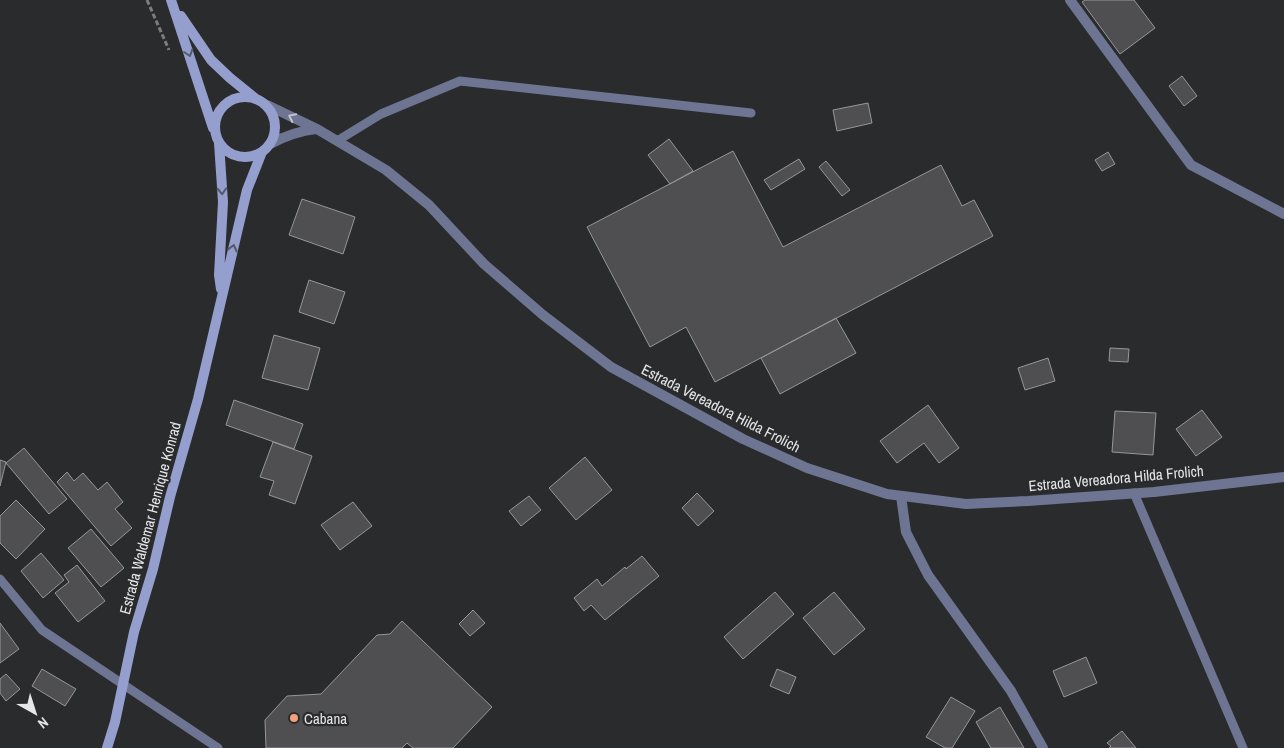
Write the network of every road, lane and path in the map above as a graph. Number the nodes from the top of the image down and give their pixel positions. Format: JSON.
{"nodes":[{"id":1,"x":148,"y":0,"type":"edge"},
{"id":2,"x":1070,"y":0,"type":"edge"},
{"id":3,"x":172,"y":3,"type":"edge"},
{"id":4,"x":170,"y":52,"type":"dead end"},
{"id":5,"x":257,"y":99,"type":"junction"},
{"id":6,"x":267,"y":105,"type":"junction"},
{"id":7,"x":750,"y":113,"type":"dead end"},
{"id":8,"x":317,"y":129,"type":"junction"},
{"id":9,"x":217,"y":138,"type":"junction"},
{"id":10,"x":337,"y":141,"type":"junction"},
{"id":11,"x":270,"y":144,"type":"junction"},
{"id":12,"x":262,"y":152,"type":"junction"},
{"id":13,"x":1284,"y":214,"type":"edge"},
{"id":14,"x":222,"y":295,"type":"junction"},
{"id":15,"x":1284,"y":477,"type":"edge"},
{"id":16,"x":1134,"y":493,"type":"junction"},
{"id":17,"x":901,"y":496,"type":"junction"},
{"id":18,"x":0,"y":579,"type":"edge"},
{"id":19,"x":122,"y":684,"type":"junction"},
{"id":20,"x":107,"y":748,"type":"edge"},
{"id":21,"x":218,"y":748,"type":"edge"},
{"id":22,"x":1043,"y":748,"type":"edge"},
{"id":23,"x":1243,"y":748,"type":"edge"}],
"edges":[{"from":1,"to":4,"type":"path"},
{"from":2,"to":13,"type":"street"},
{"from":3,"to":5,"type":"main road"},
{"from":3,"to":9,"type":"main road","one_way":true},
{"from":5,"to":6,"type":"main road"},
{"from":5,"to":9,"type":"main road"},
{"from":8,"to":6,"type":"street","name":"Estrada Vereadora Hilda Frolich","one_way":true},
{"from":6,"to":11,"type":"main road"},
{"from":7,"to":10,"type":"lane"},
{"from":8,"to":10,"type":"street","name":"Estrada Vereadora Hilda Frolich"},
{"from":8,"to":11,"type":"street"},
{"from":9,"to":12,"type":"main road"},
{"from":9,"to":14,"type":"main road","name":"Estrada Waldemar Henrique Konrad","one_way":true},
{"from":10,"to":17,"type":"street","name":"Estrada Vereadora Hilda Frolich"},
{"from":11,"to":12,"type":"main road"},
{"from":14,"to":12,"type":"main road","name":"Estrada Waldemar Henrique Konrad","one_way":true},
{"from":14,"to":19,"type":"main road","name":"Estrada Waldemar Henrique Konrad"},
{"from":15,"to":16,"type":"street","name":"Estrada Vereadora Hilda Frolich"},
{"from":16,"to":17,"type":"street","name":"Estrada Vereadora Hilda Frolich"},
{"from":16,"to":23,"type":"lane"},
{"from":17,"to":22,"type":"street"},
{"from":18,"to":19,"type":"lane"},
{"from":19,"to":20,"type":"main road","name":"Estrada Waldemar Henrique Konrad"},
{"from":19,"to":21,"type":"lane"}]}
